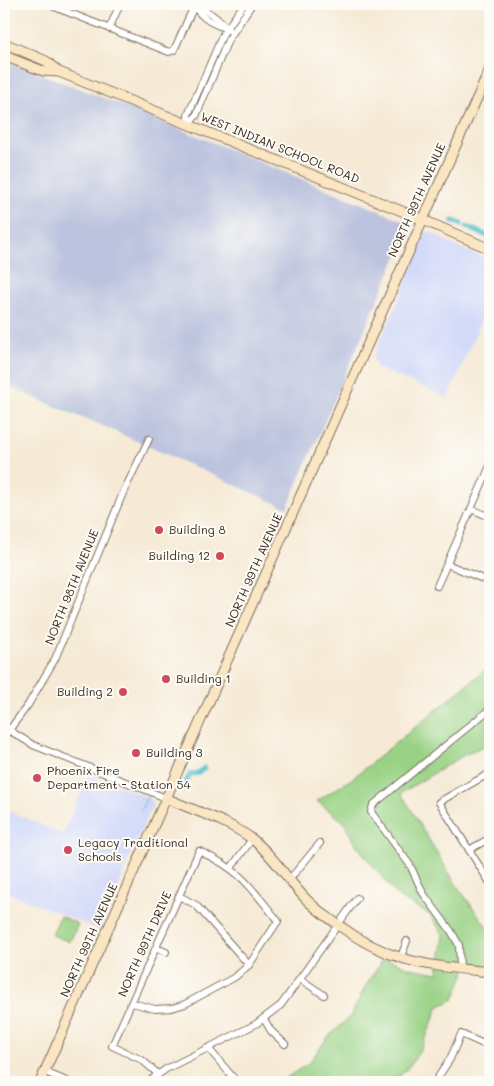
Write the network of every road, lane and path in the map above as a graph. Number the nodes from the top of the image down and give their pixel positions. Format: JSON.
{"nodes":[{"id":1,"x":47,"y":4,"type":"edge"},
{"id":2,"x":120,"y":4,"type":"edge"},
{"id":3,"x":244,"y":4,"type":"edge"},
{"id":4,"x":252,"y":4,"type":"edge"},
{"id":5,"x":194,"y":5,"type":"edge"},
{"id":6,"x":109,"y":29,"type":"junction"},
{"id":7,"x":229,"y":30,"type":"junction"},
{"id":8,"x":4,"y":43,"type":"edge"},
{"id":9,"x":4,"y":56,"type":"edge"},
{"id":10,"x":490,"y":68,"type":"edge"},
{"id":11,"x":59,"y":72,"type":"junction"},
{"id":12,"x":188,"y":124,"type":"junction"},
{"id":13,"x":422,"y":219,"type":"junction"},
{"id":14,"x":490,"y":249,"type":"edge"},
{"id":15,"x":149,"y":439,"type":"dead end"},
{"id":16,"x":490,"y":466,"type":"edge"},
{"id":17,"x":471,"y":509,"type":"junction"},
{"id":18,"x":490,"y":517,"type":"edge"},
{"id":19,"x":447,"y":564,"type":"junction"},
{"id":20,"x":490,"y":582,"type":"edge"},
{"id":21,"x":437,"y":586,"type":"dead end"},
{"id":22,"x":490,"y":709,"type":"edge"},
{"id":23,"x":5,"y":732,"type":"edge"},
{"id":24,"x":490,"y":773,"type":"edge"},
{"id":25,"x":166,"y":798,"type":"junction"},
{"id":26,"x":490,"y":838,"type":"edge"},
{"id":27,"x":252,"y":839,"type":"junction"},
{"id":28,"x":320,"y":843,"type":"dead end"},
{"id":29,"x":469,"y":850,"type":"junction"},
{"id":30,"x":231,"y":868,"type":"junction"},
{"id":31,"x":289,"y":880,"type":"junction"},
{"id":32,"x":490,"y":883,"type":"edge"},
{"id":33,"x":179,"y":896,"type":"junction"},
{"id":34,"x":357,"y":898,"type":"dead end"},
{"id":35,"x":338,"y":925,"type":"junction"},
{"id":36,"x":407,"y":941,"type":"dead end"},
{"id":37,"x":156,"y":948,"type":"junction"},
{"id":38,"x":166,"y":952,"type":"dead end"},
{"id":39,"x":400,"y":959,"type":"junction"},
{"id":40,"x":249,"y":965,"type":"junction"},
{"id":41,"x":460,"y":969,"type":"junction"},
{"id":42,"x":490,"y":972,"type":"edge"},
{"id":43,"x":300,"y":979,"type":"junction"},
{"id":44,"x":324,"y":995,"type":"dead end"},
{"id":45,"x":132,"y":1003,"type":"junction"},
{"id":46,"x":264,"y":1019,"type":"junction"},
{"id":47,"x":284,"y":1044,"type":"dead end"},
{"id":48,"x":490,"y":1047,"type":"edge"},
{"id":49,"x":208,"y":1048,"type":"junction"},
{"id":50,"x":45,"y":1072,"type":"junction"},
{"id":51,"x":158,"y":1074,"type":"junction"},
{"id":52,"x":40,"y":1082,"type":"edge"},
{"id":53,"x":69,"y":1082,"type":"edge"},
{"id":54,"x":148,"y":1082,"type":"edge"},
{"id":55,"x":238,"y":1082,"type":"edge"},
{"id":56,"x":435,"y":1082,"type":"edge"}],
"edges":[{"from":1,"to":6,"type":"street"},
{"from":2,"to":6,"type":"street"},
{"from":3,"to":7,"type":"street"},
{"from":4,"to":7,"type":"street"},
{"from":5,"to":6,"type":"street"},
{"from":5,"to":7,"type":"street"},
{"from":7,"to":12,"type":"street"},
{"from":8,"to":11,"type":"main road","name":"WEST INDIAN SCHOOL ROAD"},
{"from":9,"to":11,"type":"main road","name":"WEST INDIAN SCHOOL ROAD"},
{"from":10,"to":13,"type":"main road","name":"NORTH 99TH AVENUE"},
{"from":11,"to":12,"type":"main road","name":"WEST INDIAN SCHOOL ROAD"},
{"from":12,"to":13,"type":"main road","name":"WEST INDIAN SCHOOL ROAD"},
{"from":13,"to":14,"type":"main road","name":"WEST INDIAN SCHOOL ROAD"},
{"from":13,"to":25,"type":"main road","name":"NORTH 99TH AVENUE"},
{"from":15,"to":23,"type":"street","name":"NORTH 98TH AVENUE"},
{"from":16,"to":17,"type":"street"},
{"from":17,"to":18,"type":"street"},
{"from":17,"to":19,"type":"street"},
{"from":19,"to":20,"type":"street"},
{"from":19,"to":21,"type":"street"},
{"from":22,"to":41,"type":"street"},
{"from":23,"to":25,"type":"street"},
{"from":24,"to":29,"type":"street"},
{"from":25,"to":27,"type":"main road"},
{"from":25,"to":50,"type":"main road","name":"NORTH 99TH AVENUE"},
{"from":26,"to":29,"type":"street"},
{"from":27,"to":30,"type":"street"},
{"from":27,"to":31,"type":"main road"},
{"from":28,"to":31,"type":"street"},
{"from":29,"to":32,"type":"street"},
{"from":30,"to":33,"type":"street","name":"NORTH 99TH DRIVE"},
{"from":30,"to":40,"type":"street"},
{"from":31,"to":35,"type":"main road"},
{"from":33,"to":37,"type":"street","name":"NORTH 99TH DRIVE"},
{"from":33,"to":40,"type":"street"},
{"from":34,"to":35,"type":"street"},
{"from":35,"to":39,"type":"main road"},
{"from":35,"to":43,"type":"street"},
{"from":36,"to":39,"type":"street"},
{"from":37,"to":38,"type":"street"},
{"from":37,"to":45,"type":"street","name":"NORTH 99TH DRIVE"},
{"from":39,"to":41,"type":"main road"},
{"from":40,"to":45,"type":"street"},
{"from":41,"to":42,"type":"main road"},
{"from":43,"to":44,"type":"street"},
{"from":43,"to":46,"type":"street"},
{"from":45,"to":51,"type":"street","name":"NORTH 99TH DRIVE"},
{"from":46,"to":47,"type":"street"},
{"from":46,"to":49,"type":"street"},
{"from":48,"to":56,"type":"street"},
{"from":49,"to":51,"type":"street"},
{"from":49,"to":55,"type":"street"},
{"from":50,"to":52,"type":"main road","name":"NORTH 99TH AVENUE"},
{"from":50,"to":53,"type":"street"},
{"from":51,"to":54,"type":"street"}]}
